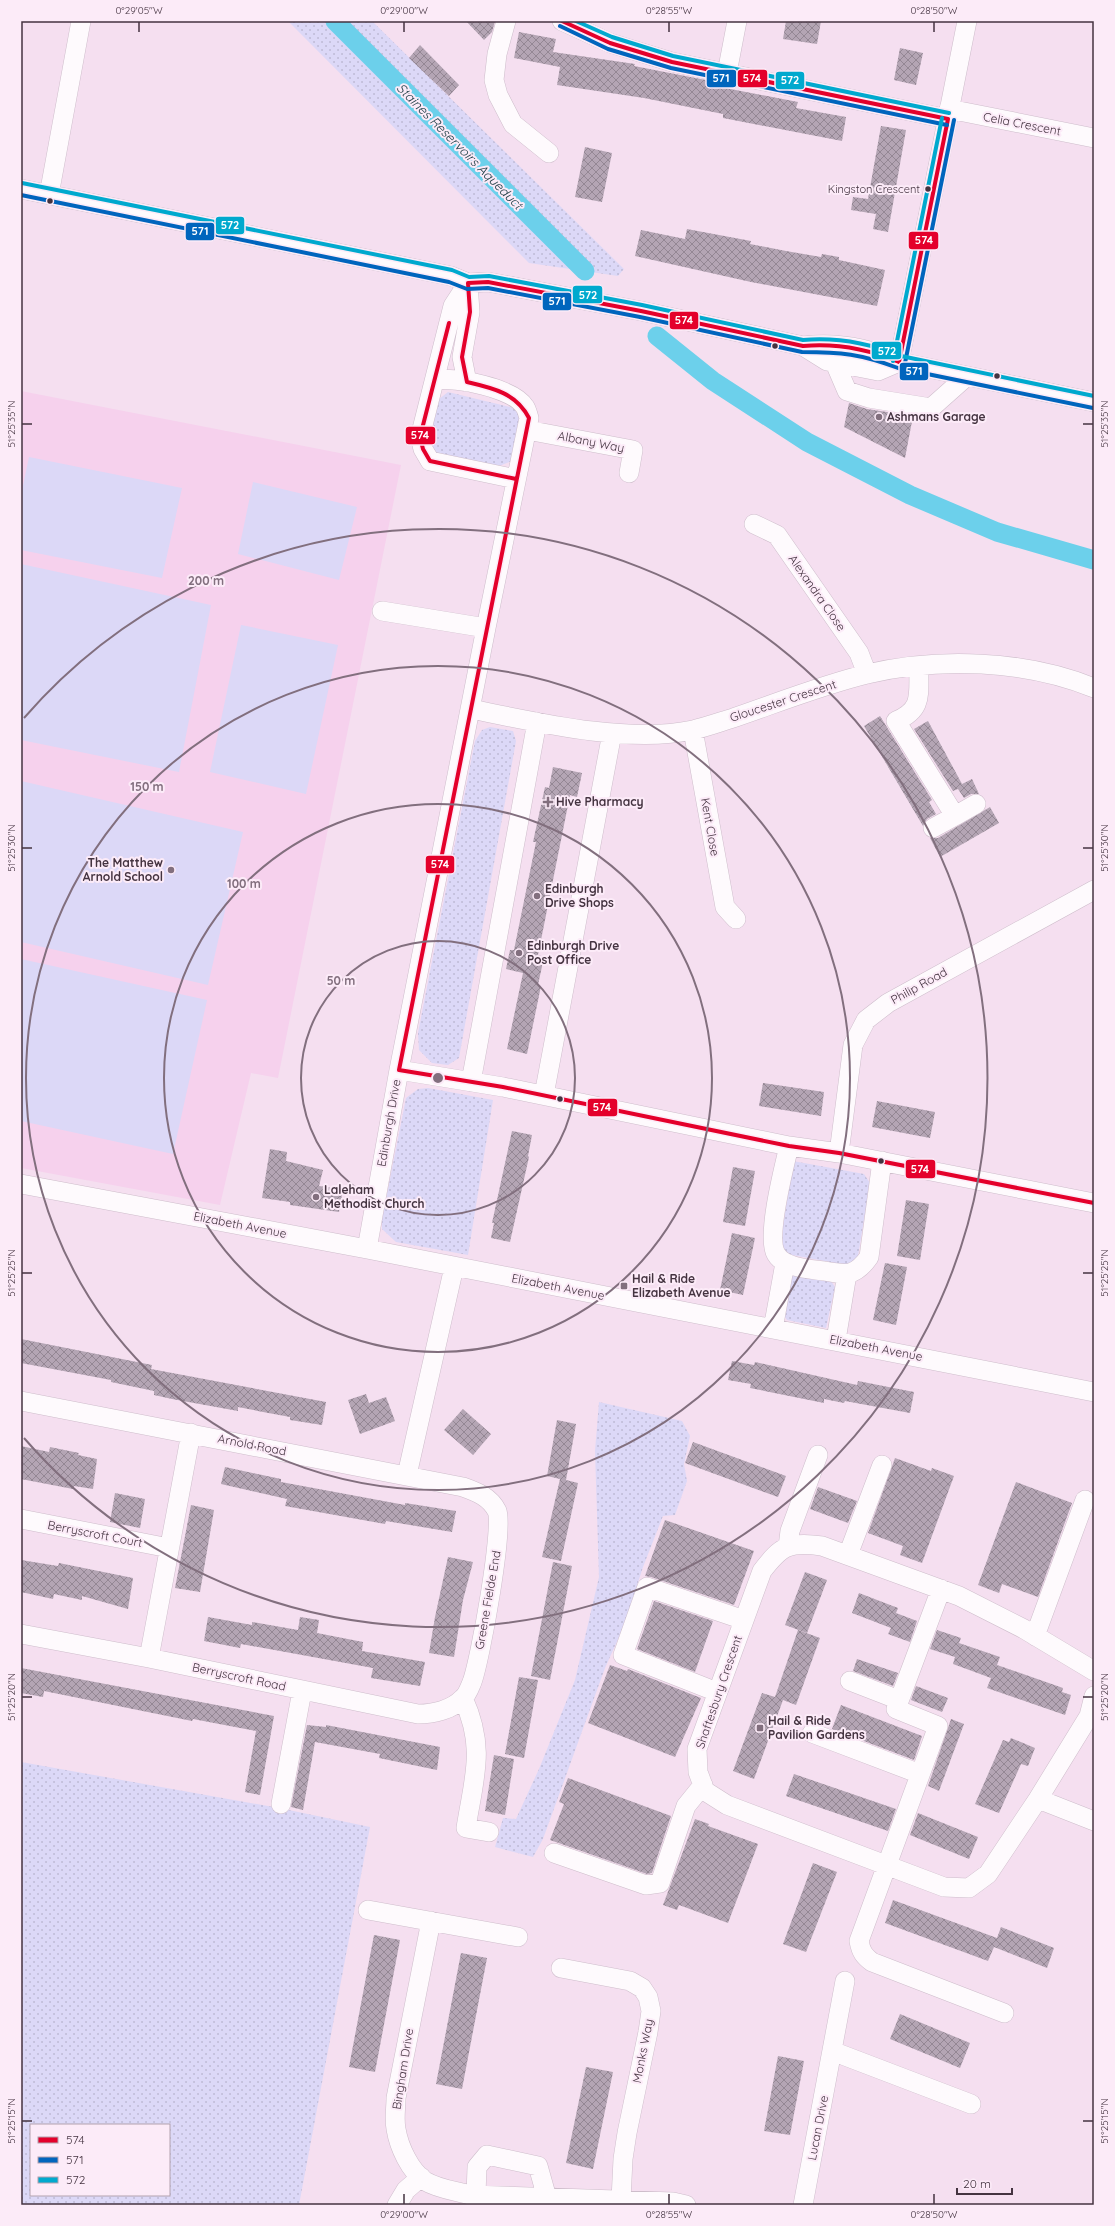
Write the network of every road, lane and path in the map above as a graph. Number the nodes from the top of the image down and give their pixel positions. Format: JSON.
{"nodes":[{"id":1,"x":81,"y":21,"type":"edge"},
{"id":2,"x":506,"y":21,"type":"edge"},
{"id":3,"x":562,"y":21,"type":"edge"},
{"id":4,"x":737,"y":21,"type":"edge"},
{"id":5,"x":967,"y":21,"type":"edge"},
{"id":6,"x":727,"y":74,"type":"junction"},
{"id":7,"x":948,"y":114,"type":"junction"},
{"id":8,"x":1094,"y":138,"type":"edge"},
{"id":9,"x":549,"y":154,"type":"dead end"},
{"id":10,"x":21,"y":189,"type":"edge"},
{"id":11,"x":49,"y":195,"type":"junction"},
{"id":12,"x":468,"y":283,"type":"junction"},
{"id":13,"x":837,"y":354,"type":"junction"},
{"id":14,"x":899,"y":362,"type":"junction"},
{"id":15,"x":967,"y":376,"type":"junction"},
{"id":16,"x":436,"y":380,"type":"junction"},
{"id":17,"x":467,"y":382,"type":"junction"},
{"id":18,"x":1094,"y":402,"type":"edge"},
{"id":19,"x":527,"y":430,"type":"junction"},
{"id":20,"x":628,"y":474,"type":"dead end"},
{"id":21,"x":516,"y":479,"type":"junction"},
{"id":22,"x":754,"y":524,"type":"dead end"},
{"id":23,"x":382,"y":611,"type":"dead end"},
{"id":24,"x":486,"y":628,"type":"junction"},
{"id":25,"x":918,"y":666,"type":"junction"},
{"id":26,"x":867,"y":674,"type":"junction"},
{"id":27,"x":1094,"y":688,"type":"edge"},
{"id":28,"x":471,"y":709,"type":"junction"},
{"id":29,"x":537,"y":722,"type":"junction"},
{"id":30,"x":693,"y":730,"type":"junction"},
{"id":31,"x":612,"y":733,"type":"junction"},
{"id":32,"x":976,"y":804,"type":"dead end"},
{"id":33,"x":955,"y":816,"type":"junction"},
{"id":34,"x":933,"y":828,"type":"dead end"},
{"id":35,"x":1094,"y":890,"type":"edge"},
{"id":36,"x":736,"y":919,"type":"dead end"},
{"id":37,"x":399,"y":1070,"type":"junction"},
{"id":38,"x":471,"y":1082,"type":"junction"},
{"id":39,"x":544,"y":1095,"type":"junction"},
{"id":40,"x":789,"y":1146,"type":"junction"},
{"id":41,"x":839,"y":1153,"type":"junction"},
{"id":42,"x":882,"y":1161,"type":"junction"},
{"id":43,"x":21,"y":1184,"type":"edge"},
{"id":44,"x":1094,"y":1203,"type":"edge"},
{"id":45,"x":367,"y":1249,"type":"junction"},
{"id":46,"x":785,"y":1263,"type":"junction"},
{"id":47,"x":454,"y":1267,"type":"junction"},
{"id":48,"x":847,"y":1274,"type":"junction"},
{"id":49,"x":773,"y":1330,"type":"junction"},
{"id":50,"x":836,"y":1340,"type":"junction"},
{"id":51,"x":1094,"y":1392,"type":"edge"},
{"id":52,"x":21,"y":1401,"type":"edge"},
{"id":53,"x":191,"y":1433,"type":"junction"},
{"id":54,"x":818,"y":1455,"type":"dead end"},
{"id":55,"x":882,"y":1465,"type":"dead end"},
{"id":56,"x":407,"y":1475,"type":"junction"},
{"id":57,"x":482,"y":1494,"type":"joint"},
{"id":58,"x":1085,"y":1500,"type":"dead end"},
{"id":59,"x":21,"y":1519,"type":"edge"},
{"id":60,"x":788,"y":1547,"type":"junction"},
{"id":61,"x":169,"y":1548,"type":"junction"},
{"id":62,"x":848,"y":1555,"type":"junction"},
{"id":63,"x":941,"y":1589,"type":"junction"},
{"id":64,"x":744,"y":1620,"type":"junction"},
{"id":65,"x":21,"y":1634,"type":"edge"},
{"id":66,"x":1035,"y":1636,"type":"junction"},
{"id":67,"x":149,"y":1658,"type":"junction"},
{"id":68,"x":1094,"y":1672,"type":"edge"},
{"id":69,"x":850,"y":1681,"type":"dead end"},
{"id":70,"x":302,"y":1691,"type":"junction"},
{"id":71,"x":717,"y":1692,"type":"junction"},
{"id":72,"x":1094,"y":1696,"type":"edge"},
{"id":73,"x":899,"y":1700,"type":"junction"},
{"id":74,"x":459,"y":1701,"type":"junction"},
{"id":75,"x":812,"y":1733,"type":"dead end"},
{"id":76,"x":920,"y":1774,"type":"junction"},
{"id":77,"x":703,"y":1785,"type":"junction"},
{"id":78,"x":1038,"y":1799,"type":"junction"},
{"id":79,"x":281,"y":1804,"type":"dead end"},
{"id":80,"x":1094,"y":1821,"type":"edge"},
{"id":81,"x":489,"y":1832,"type":"dead end"},
{"id":82,"x":554,"y":1853,"type":"dead end"},
{"id":83,"x":886,"y":1865,"type":"junction"},
{"id":84,"x":368,"y":1910,"type":"dead end"},
{"id":85,"x":431,"y":1921,"type":"junction"},
{"id":86,"x":518,"y":1936,"type":"dead end"},
{"id":87,"x":561,"y":1968,"type":"dead end"},
{"id":88,"x":845,"y":1980,"type":"dead end"},
{"id":89,"x":1004,"y":2013,"type":"dead end"},
{"id":90,"x":832,"y":2051,"type":"junction"},
{"id":91,"x":971,"y":2104,"type":"dead end"},
{"id":92,"x":421,"y":2177,"type":"junction"},
{"id":93,"x":476,"y":2195,"type":"junction"},
{"id":94,"x":547,"y":2198,"type":"junction"},
{"id":95,"x":621,"y":2200,"type":"junction"},
{"id":96,"x":397,"y":2205,"type":"edge"},
{"id":97,"x":686,"y":2205,"type":"edge"},
{"id":98,"x":803,"y":2205,"type":"edge"}],
"edges":[{"from":1,"to":11,"type":"street"},
{"from":2,"to":9,"type":"street"},
{"from":3,"to":6,"type":"street"},
{"from":4,"to":6,"type":"street"},
{"from":5,"to":7,"type":"street"},
{"from":6,"to":7,"type":"street"},
{"from":7,"to":8,"type":"street","name":"Celia Crescent"},
{"from":7,"to":14,"type":"street"},
{"from":10,"to":11,"type":"street"},
{"from":11,"to":12,"type":"street"},
{"from":12,"to":13,"type":"street"},
{"from":12,"to":16,"type":"street"},
{"from":12,"to":17,"type":"street"},
{"from":13,"to":14,"type":"street"},
{"from":13,"to":15,"type":"street"},
{"from":14,"to":15,"type":"street"},
{"from":15,"to":18,"type":"street"},
{"from":16,"to":17,"type":"street"},
{"from":16,"to":21,"type":"street"},
{"from":17,"to":19,"type":"street"},
{"from":19,"to":20,"type":"street","name":"Albany Way"},
{"from":19,"to":21,"type":"street"},
{"from":21,"to":24,"type":"street","name":"Edinburgh Drive"},
{"from":22,"to":26,"type":"street","name":"Alexandra Close"},
{"from":23,"to":24,"type":"street"},
{"from":24,"to":28,"type":"street","name":"Edinburgh Drive"},
{"from":25,"to":26,"type":"street","name":"Gloucester Crescent"},
{"from":25,"to":27,"type":"street","name":"Gloucester Crescent"},
{"from":25,"to":33,"type":"street"},
{"from":26,"to":30,"type":"street","name":"Gloucester Crescent"},
{"from":28,"to":29,"type":"street","name":"Gloucester Crescent"},
{"from":28,"to":37,"type":"street","name":"Edinburgh Drive"},
{"from":29,"to":31,"type":"street","name":"Gloucester Crescent"},
{"from":29,"to":38,"type":"street"},
{"from":30,"to":31,"type":"street","name":"Gloucester Crescent"},
{"from":30,"to":36,"type":"street","name":"Kent Close"},
{"from":31,"to":39,"type":"street"},
{"from":32,"to":33,"type":"street"},
{"from":33,"to":34,"type":"street"},
{"from":35,"to":41,"type":"street","name":"Philip Road"},
{"from":37,"to":38,"type":"street"},
{"from":37,"to":45,"type":"street","name":"Edinburgh Drive"},
{"from":38,"to":39,"type":"street"},
{"from":39,"to":40,"type":"street"},
{"from":40,"to":41,"type":"street"},
{"from":40,"to":46,"type":"street"},
{"from":41,"to":42,"type":"street"},
{"from":42,"to":44,"type":"street"},
{"from":42,"to":48,"type":"street"},
{"from":43,"to":45,"type":"street","name":"Elizabeth Avenue"},
{"from":45,"to":47,"type":"street","name":"Elizabeth Avenue"},
{"from":46,"to":48,"type":"street"},
{"from":46,"to":49,"type":"street"},
{"from":47,"to":49,"type":"street","name":"Elizabeth Avenue"},
{"from":47,"to":56,"type":"street"},
{"from":48,"to":50,"type":"street"},
{"from":49,"to":50,"type":"street","name":"Elizabeth Avenue"},
{"from":50,"to":51,"type":"street","name":"Elizabeth Avenue"},
{"from":52,"to":53,"type":"street","name":"Arnold Road"},
{"from":53,"to":56,"type":"street","name":"Arnold Road"},
{"from":53,"to":61,"type":"street"},
{"from":54,"to":60,"type":"street"},
{"from":55,"to":62,"type":"street"},
{"from":56,"to":57,"type":"street","name":"Arnold Road"},
{"from":57,"to":74,"type":"street","name":"Greene Fielde End"},
{"from":58,"to":66,"type":"street"},
{"from":59,"to":61,"type":"street","name":"Berryscroft Court"},
{"from":60,"to":62,"type":"street","name":"Shaftesbury Crescent"},
{"from":60,"to":64,"type":"street","name":"Shaftesbury Crescent"},
{"from":61,"to":67,"type":"street"},
{"from":62,"to":63,"type":"street","name":"Shaftesbury Crescent"},
{"from":63,"to":66,"type":"street","name":"Shaftesbury Crescent"},
{"from":63,"to":73,"type":"street"},
{"from":64,"to":71,"type":"street","name":"Shaftesbury Crescent"},
{"from":64,"to":71,"type":"street"},
{"from":65,"to":67,"type":"street","name":"Berryscroft Road"},
{"from":66,"to":68,"type":"street","name":"Shaftesbury Crescent"},
{"from":67,"to":70,"type":"street","name":"Berryscroft Road"},
{"from":69,"to":73,"type":"street"},
{"from":70,"to":74,"type":"street","name":"Berryscroft Road"},
{"from":70,"to":79,"type":"street"},
{"from":71,"to":77,"type":"street","name":"Shaftesbury Crescent"},
{"from":72,"to":78,"type":"street","name":"Shaftesbury Crescent"},
{"from":73,"to":76,"type":"street"},
{"from":74,"to":81,"type":"street"},
{"from":75,"to":76,"type":"street"},
{"from":76,"to":83,"type":"street"},
{"from":77,"to":82,"type":"street"},
{"from":77,"to":83,"type":"street","name":"Shaftesbury Crescent"},
{"from":78,"to":80,"type":"street"},
{"from":78,"to":83,"type":"street","name":"Shaftesbury Crescent"},
{"from":83,"to":89,"type":"street"},
{"from":84,"to":85,"type":"street"},
{"from":85,"to":86,"type":"street"},
{"from":85,"to":92,"type":"street","name":"Bingham Drive"},
{"from":87,"to":95,"type":"street","name":"Monks Way"},
{"from":88,"to":90,"type":"street","name":"Lucan Drive"},
{"from":90,"to":91,"type":"street"},
{"from":90,"to":98,"type":"street","name":"Lucan Drive"},
{"from":92,"to":93,"type":"street","name":"Bingham Drive"},
{"from":92,"to":96,"type":"street"},
{"from":93,"to":94,"type":"street","name":"Bingham Drive"},
{"from":93,"to":94,"type":"street"},
{"from":94,"to":95,"type":"street","name":"Bingham Drive"},
{"from":95,"to":97,"type":"street","name":"Bingham Drive"}]}
